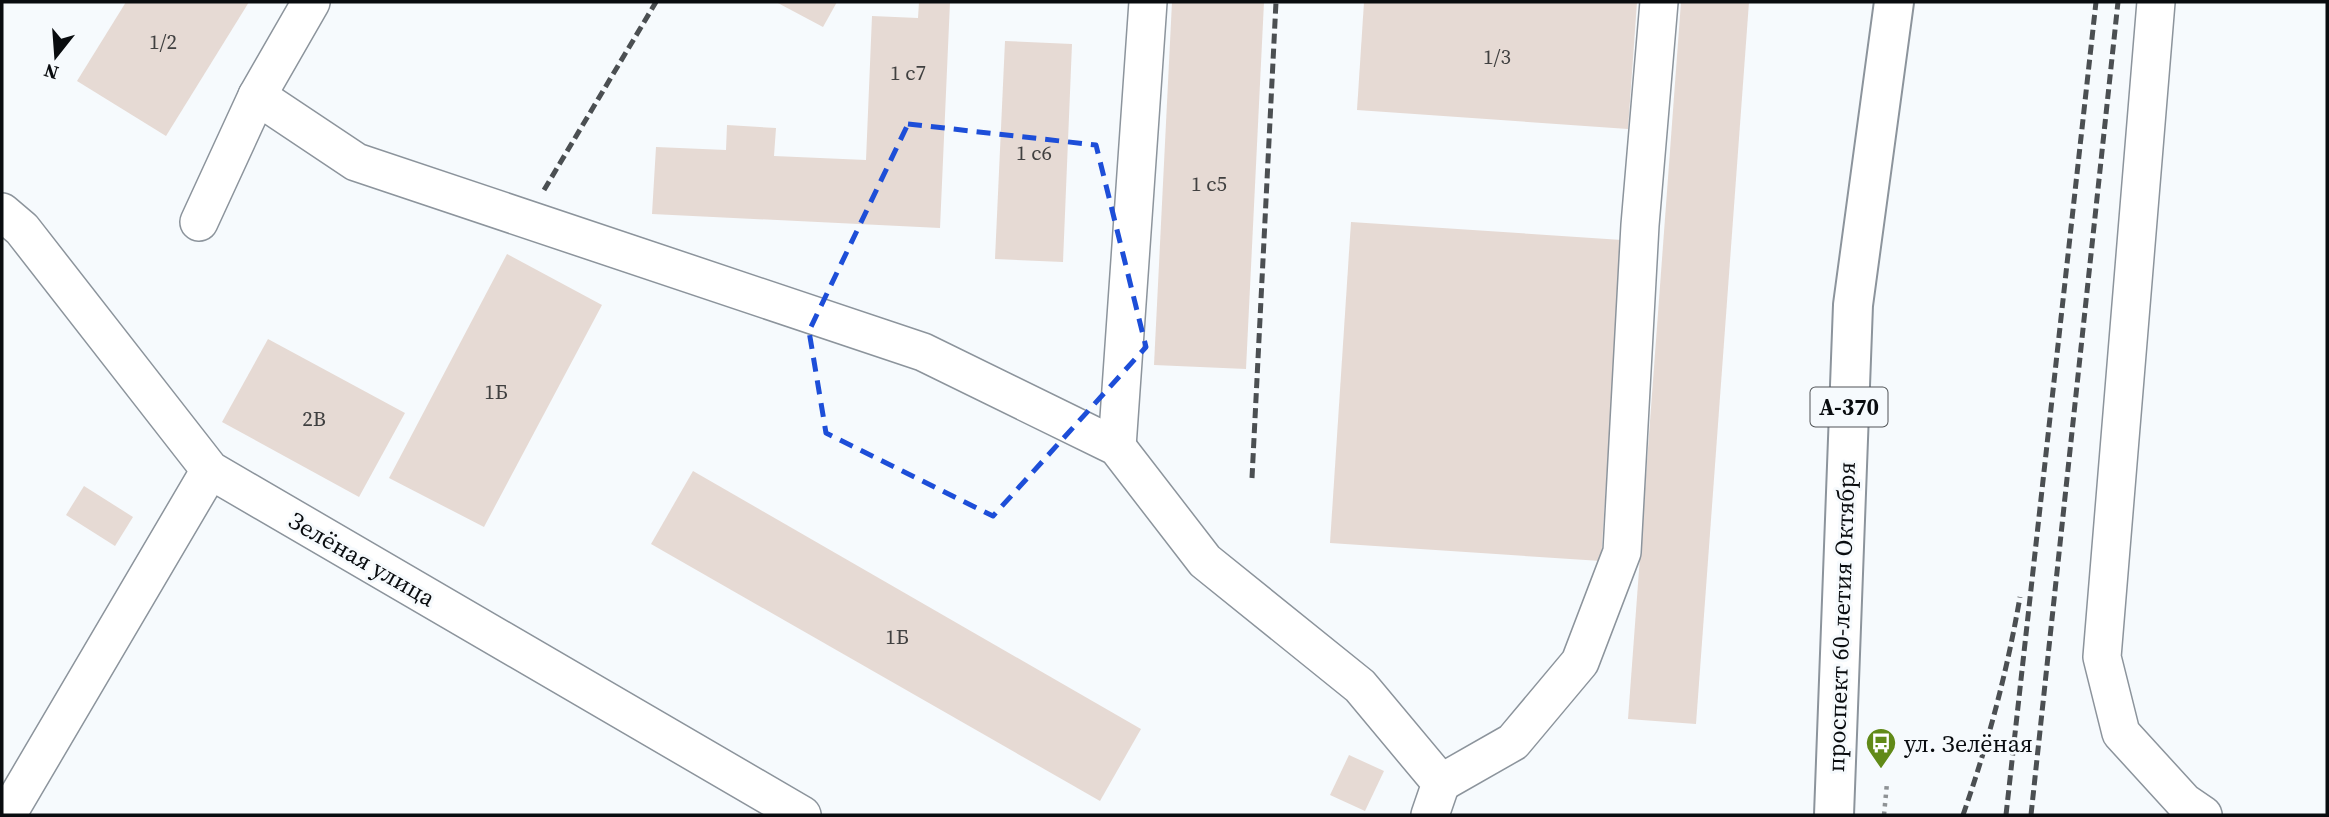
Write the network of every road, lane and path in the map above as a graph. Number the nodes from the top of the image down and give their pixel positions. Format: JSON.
{"nodes":[{"id":1,"x":310,"y":2,"type":"edge"},
{"id":2,"x":1148,"y":2,"type":"edge"},
{"id":3,"x":1659,"y":2,"type":"edge"},
{"id":4,"x":1894,"y":2,"type":"edge"},
{"id":5,"x":2157,"y":2,"type":"edge"},
{"id":6,"x":257,"y":96,"type":"junction"},
{"id":7,"x":2,"y":212,"type":"edge"},
{"id":8,"x":199,"y":222,"type":"dead end"},
{"id":9,"x":1117,"y":447,"type":"junction"},
{"id":10,"x":210,"y":470,"type":"junction"},
{"id":11,"x":1887,"y":783,"type":"dead end"},
{"id":12,"x":1436,"y":799,"type":"edge"},
{"id":13,"x":7,"y":815,"type":"edge"},
{"id":14,"x":802,"y":815,"type":"edge"},
{"id":15,"x":1833,"y":815,"type":"edge"},
{"id":16,"x":1884,"y":815,"type":"edge"},
{"id":17,"x":2203,"y":815,"type":"edge"}],
"edges":[{"from":1,"to":6,"type":"street"},
{"from":2,"to":9,"type":"street"},
{"from":3,"to":12,"type":"street"},
{"from":4,"to":15,"type":"highway","name":"проспект 60-летия Октября","number":"А-370"},
{"from":5,"to":17,"type":"street"},
{"from":6,"to":8,"type":"street"},
{"from":6,"to":9,"type":"street"},
{"from":7,"to":10,"type":"street","name":"Зелёная улица"},
{"from":9,"to":12,"type":"street"},
{"from":10,"to":13,"type":"street"},
{"from":10,"to":14,"type":"street","name":"Зелёная улица"},
{"from":11,"to":16,"type":"path"}]}
